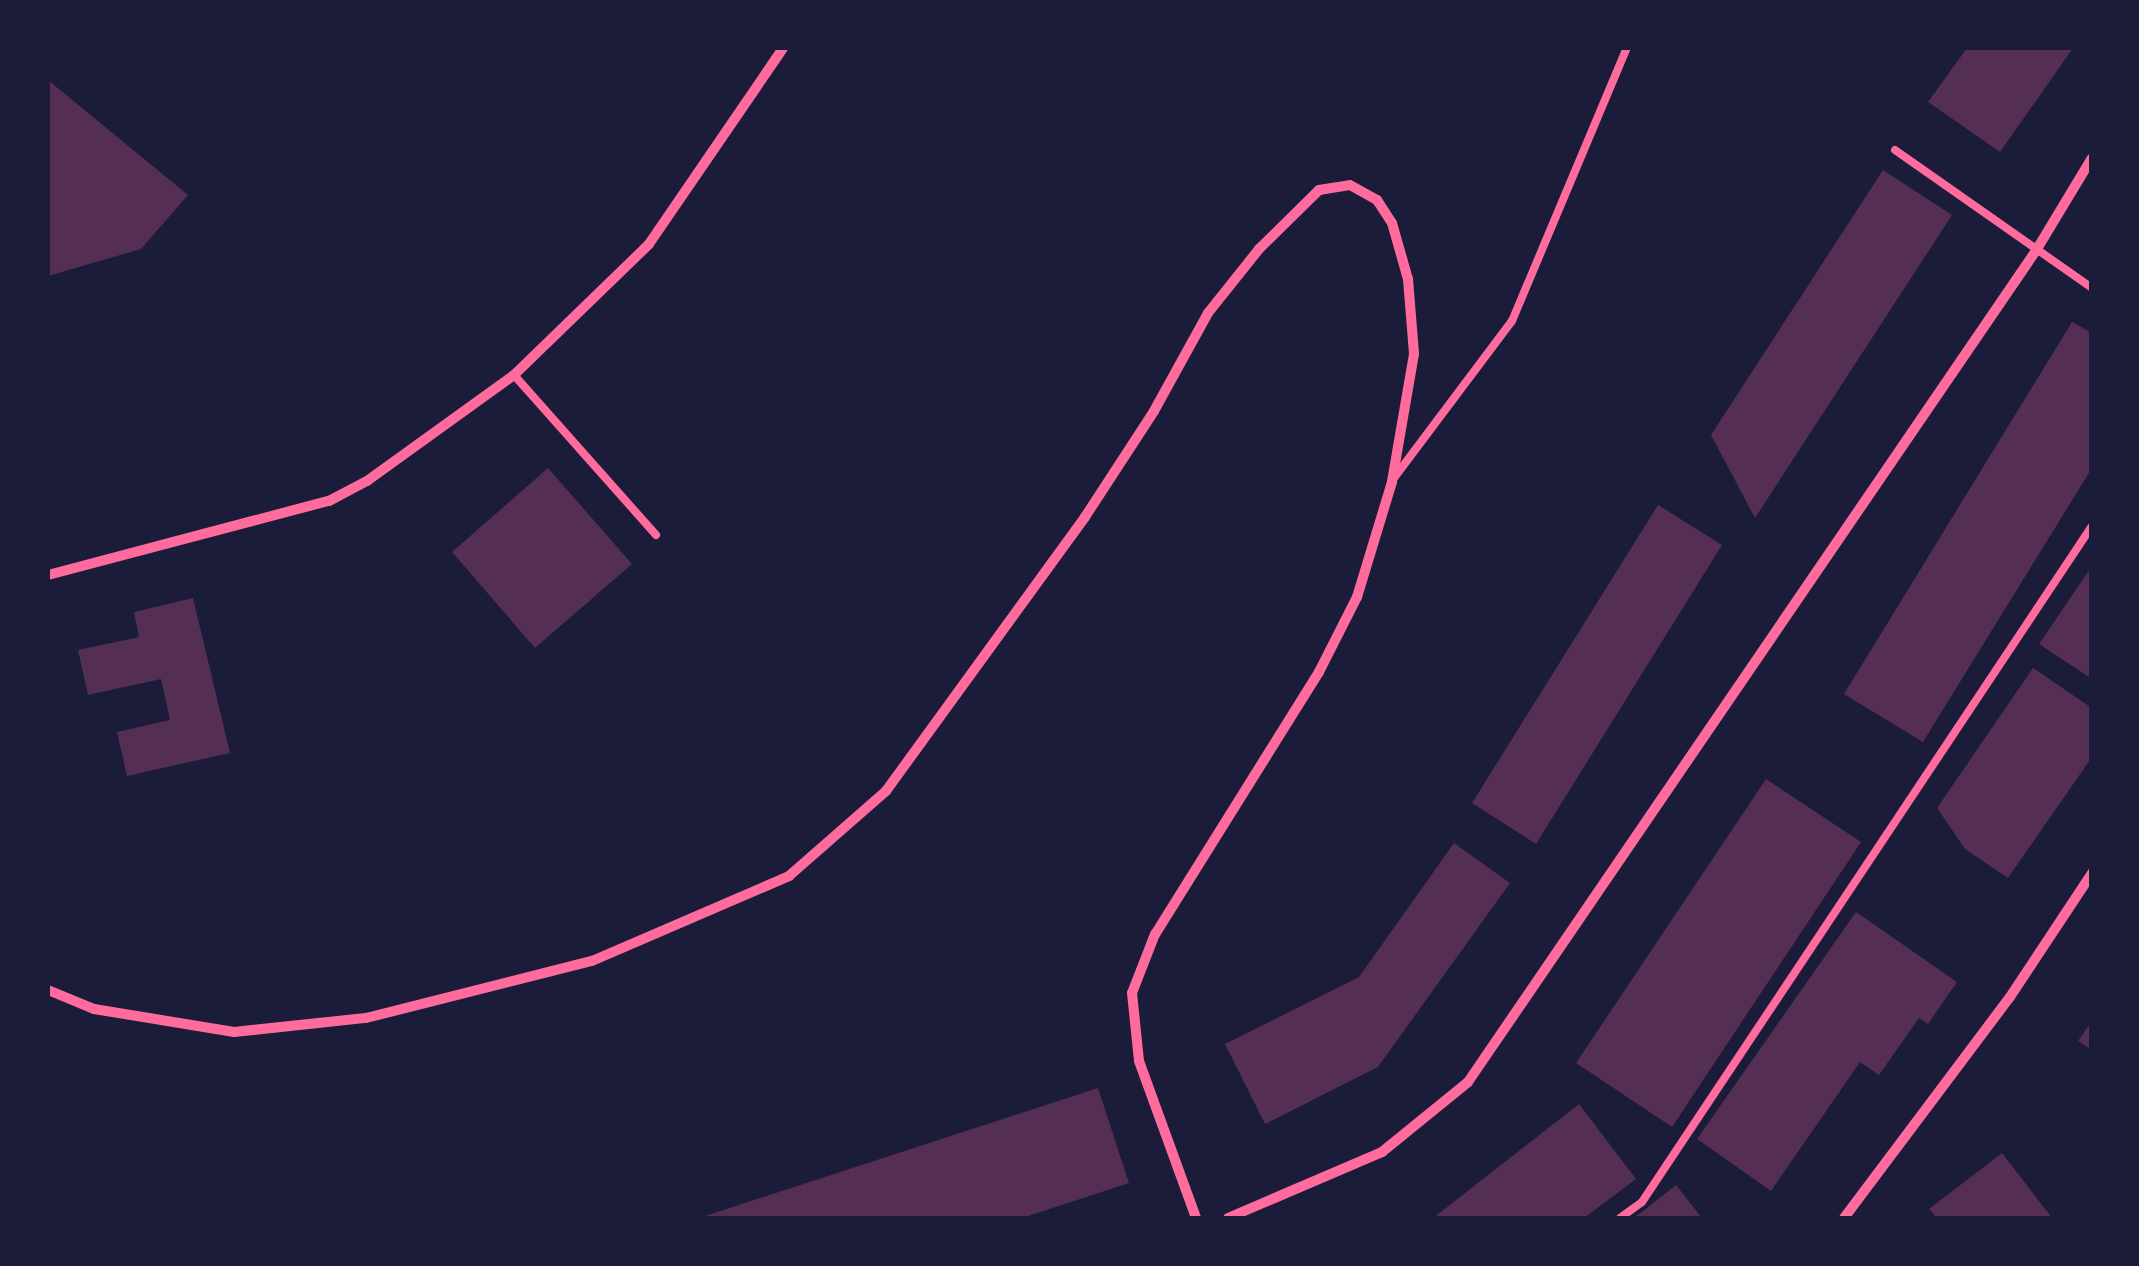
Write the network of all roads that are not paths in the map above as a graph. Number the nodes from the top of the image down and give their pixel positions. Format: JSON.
{"nodes":[{"id":1,"x":783,"y":48,"type":"edge"},
{"id":2,"x":1627,"y":48,"type":"edge"},
{"id":3,"x":1895,"y":150,"type":"dead end"},
{"id":4,"x":2092,"y":158,"type":"edge"},
{"id":5,"x":2037,"y":249,"type":"junction"},
{"id":6,"x":2092,"y":288,"type":"edge"},
{"id":7,"x":514,"y":375,"type":"junction"},
{"id":8,"x":1392,"y":482,"type":"junction"},
{"id":9,"x":2092,"y":526,"type":"edge"},
{"id":10,"x":656,"y":535,"type":"dead end"},
{"id":11,"x":48,"y":576,"type":"edge"},
{"id":12,"x":2092,"y":872,"type":"edge"},
{"id":13,"x":48,"y":990,"type":"edge"},
{"id":14,"x":1196,"y":1218,"type":"edge"},
{"id":15,"x":1228,"y":1218,"type":"edge"},
{"id":16,"x":1620,"y":1218,"type":"edge"},
{"id":17,"x":1844,"y":1218,"type":"edge"}],
"edges":[{"from":1,"to":7,"type":"street"},
{"from":2,"to":8,"type":"lane"},
{"from":3,"to":5,"type":"lane"},
{"from":4,"to":5,"type":"street"},
{"from":5,"to":6,"type":"lane"},
{"from":5,"to":15,"type":"street"},
{"from":7,"to":10,"type":"lane"},
{"from":7,"to":11,"type":"street"},
{"from":8,"to":13,"type":"street"},
{"from":8,"to":14,"type":"street"},
{"from":9,"to":16,"type":"lane"},
{"from":12,"to":17,"type":"street"}]}
